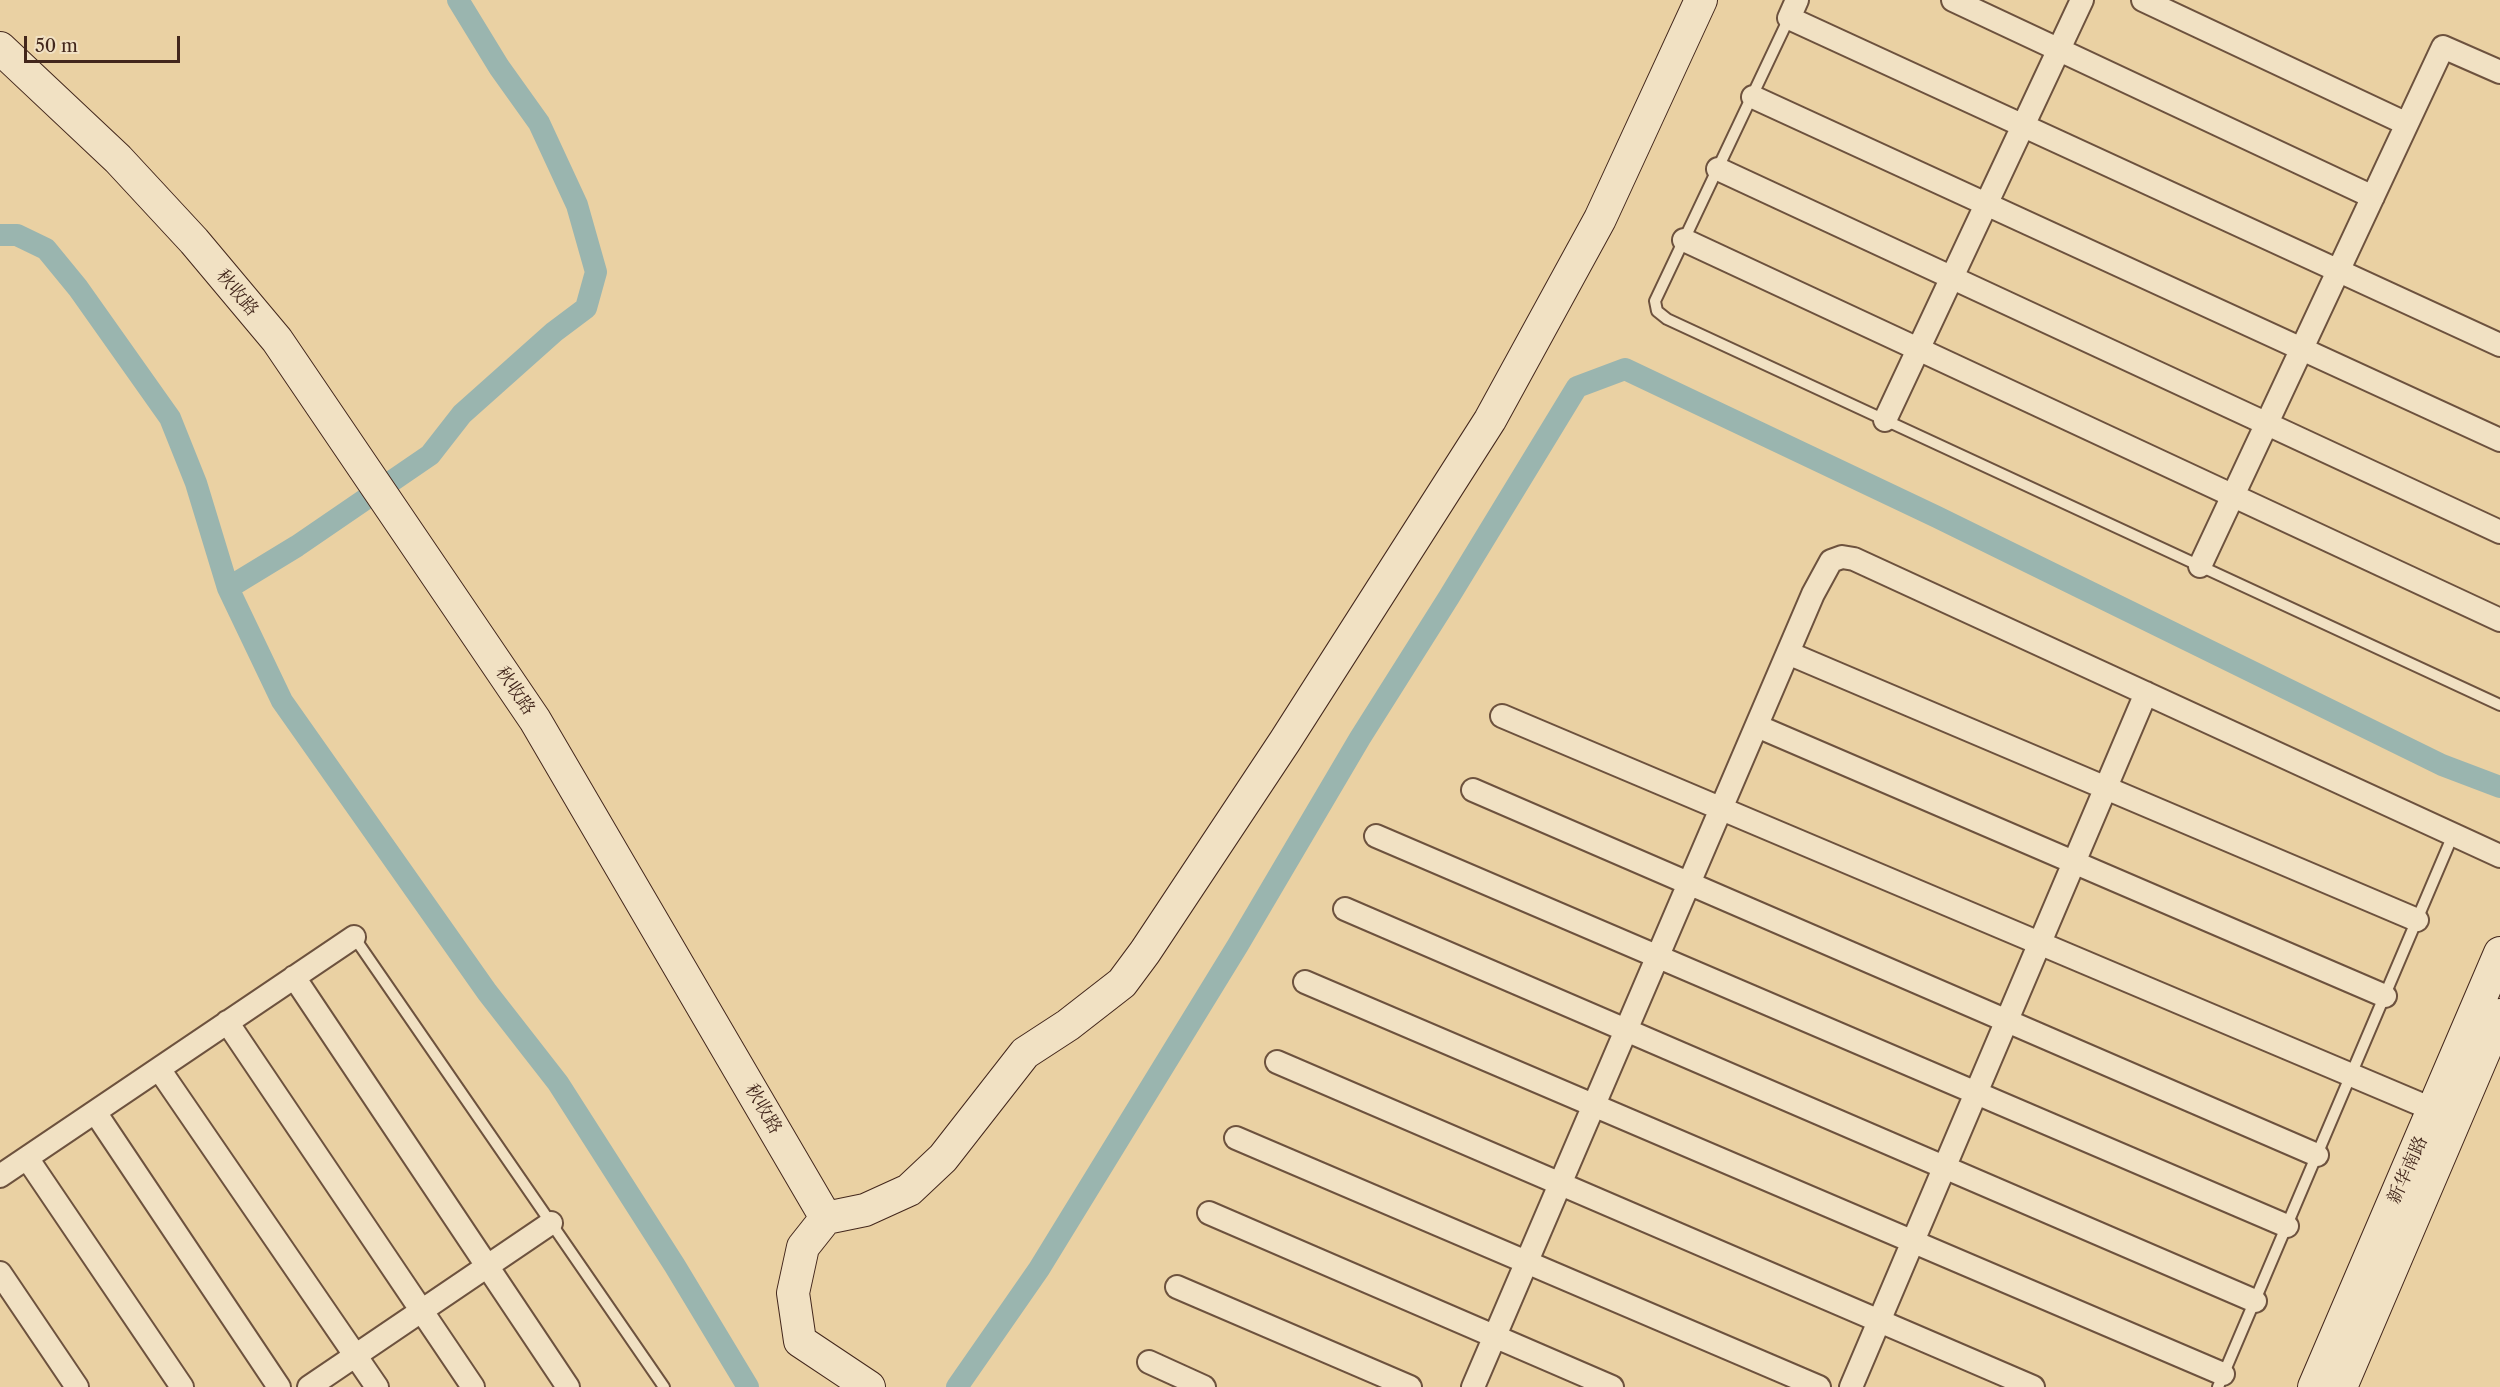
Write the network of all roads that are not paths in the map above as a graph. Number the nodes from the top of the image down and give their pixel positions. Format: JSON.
{"nodes":[{"id":1,"x":1701,"y":0,"type":"edge"},
{"id":2,"x":1953,"y":0,"type":"edge"},
{"id":3,"x":2082,"y":0,"type":"edge"},
{"id":4,"x":2143,"y":0,"type":"edge"},
{"id":5,"x":1793,"y":9,"type":"edge"},
{"id":6,"x":0,"y":48,"type":"edge"},
{"id":7,"x":2058,"y":50,"type":"junction"},
{"id":8,"x":2500,"y":72,"type":"edge"},
{"id":9,"x":1753,"y":97,"type":"junction"},
{"id":10,"x":2407,"y":124,"type":"junction"},
{"id":11,"x":2023,"y":125,"type":"junction"},
{"id":12,"x":1718,"y":169,"type":"junction"},
{"id":13,"x":2373,"y":197,"type":"junction"},
{"id":14,"x":1986,"y":204,"type":"junction"},
{"id":15,"x":1684,"y":240,"type":"junction"},
{"id":16,"x":2338,"y":271,"type":"junction"},
{"id":17,"x":1952,"y":278,"type":"junction"},
{"id":18,"x":2500,"y":345,"type":"edge"},
{"id":19,"x":1918,"y":349,"type":"junction"},
{"id":20,"x":2302,"y":349,"type":"junction"},
{"id":21,"x":1885,"y":420,"type":"junction"},
{"id":22,"x":2267,"y":424,"type":"junction"},
{"id":23,"x":2500,"y":440,"type":"edge"},
{"id":24,"x":2233,"y":496,"type":"junction"},
{"id":25,"x":2500,"y":532,"type":"edge"},
{"id":26,"x":2200,"y":566,"type":"junction"},
{"id":27,"x":2500,"y":620,"type":"edge"},
{"id":28,"x":1788,"y":653,"type":"junction"},
{"id":29,"x":2146,"y":693,"type":"junction"},
{"id":30,"x":2500,"y":705,"type":"edge"},
{"id":31,"x":1502,"y":716,"type":"dead end"},
{"id":32,"x":1757,"y":726,"type":"junction"},
{"id":33,"x":2106,"y":788,"type":"junction"},
{"id":34,"x":1473,"y":790,"type":"dead end"},
{"id":35,"x":1721,"y":808,"type":"junction"},
{"id":36,"x":2453,"y":835,"type":"junction"},
{"id":37,"x":1376,"y":836,"type":"dead end"},
{"id":38,"x":2500,"y":856,"type":"edge"},
{"id":39,"x":2074,"y":862,"type":"junction"},
{"id":40,"x":1689,"y":883,"type":"junction"},
{"id":41,"x":1345,"y":909,"type":"dead end"},
{"id":42,"x":2417,"y":920,"type":"junction"},
{"id":43,"x":354,"y":937,"type":"joint"},
{"id":44,"x":2040,"y":943,"type":"junction"},
{"id":45,"x":2500,"y":953,"type":"edge"},
{"id":46,"x":1658,"y":957,"type":"junction"},
{"id":47,"x":294,"y":977,"type":"junction"},
{"id":48,"x":1305,"y":982,"type":"dead end"},
{"id":49,"x":2385,"y":996,"type":"junction"},
{"id":50,"x":2500,"y":1015,"type":"edge"},
{"id":51,"x":2007,"y":1021,"type":"junction"},
{"id":52,"x":227,"y":1022,"type":"junction"},
{"id":53,"x":1626,"y":1031,"type":"junction"},
{"id":54,"x":1277,"y":1062,"type":"dead end"},
{"id":55,"x":159,"y":1069,"type":"junction"},
{"id":56,"x":2351,"y":1075,"type":"junction"},
{"id":57,"x":1976,"y":1093,"type":"junction"},
{"id":58,"x":1594,"y":1105,"type":"junction"},
{"id":59,"x":95,"y":1112,"type":"junction"},
{"id":60,"x":2445,"y":1115,"type":"junction"},
{"id":61,"x":1236,"y":1138,"type":"dead end"},
{"id":62,"x":2317,"y":1155,"type":"junction"},
{"id":63,"x":27,"y":1158,"type":"junction"},
{"id":64,"x":1944,"y":1168,"type":"junction"},
{"id":65,"x":0,"y":1176,"type":"edge"},
{"id":66,"x":1560,"y":1184,"type":"junction"},
{"id":67,"x":1209,"y":1213,"type":"dead end"},
{"id":68,"x":826,"y":1218,"type":"junction"},
{"id":69,"x":551,"y":1223,"type":"junction"},
{"id":70,"x":2287,"y":1226,"type":"junction"},
{"id":71,"x":1913,"y":1242,"type":"junction"},
{"id":72,"x":1526,"y":1262,"type":"junction"},
{"id":73,"x":487,"y":1266,"type":"junction"},
{"id":74,"x":0,"y":1273,"type":"edge"},
{"id":75,"x":1177,"y":1287,"type":"dead end"},
{"id":76,"x":2255,"y":1301,"type":"junction"},
{"id":77,"x":422,"y":1311,"type":"junction"},
{"id":78,"x":1879,"y":1321,"type":"junction"},
{"id":79,"x":1495,"y":1336,"type":"junction"},
{"id":80,"x":356,"y":1356,"type":"junction"},
{"id":81,"x":1149,"y":1362,"type":"dead end"},
{"id":82,"x":2221,"y":1380,"type":"edge"},
{"id":83,"x":853,"y":1384,"type":"edge"},
{"id":84,"x":76,"y":1387,"type":"edge"},
{"id":85,"x":182,"y":1387,"type":"edge"},
{"id":86,"x":279,"y":1387,"type":"edge"},
{"id":87,"x":309,"y":1387,"type":"edge"},
{"id":88,"x":377,"y":1387,"type":"edge"},
{"id":89,"x":473,"y":1387,"type":"edge"},
{"id":90,"x":568,"y":1387,"type":"edge"},
{"id":91,"x":664,"y":1387,"type":"edge"},
{"id":92,"x":1204,"y":1387,"type":"edge"},
{"id":93,"x":1410,"y":1387,"type":"edge"},
{"id":94,"x":1473,"y":1387,"type":"edge"},
{"id":95,"x":1612,"y":1387,"type":"edge"},
{"id":96,"x":1819,"y":1387,"type":"edge"},
{"id":97,"x":1851,"y":1387,"type":"edge"},
{"id":98,"x":2033,"y":1387,"type":"edge"},
{"id":99,"x":2314,"y":1387,"type":"edge"},
{"id":100,"x":2341,"y":1387,"type":"edge"}],
"edges":[{"from":1,"to":68,"type":"street"},
{"from":2,"to":7,"type":"street"},
{"from":3,"to":7,"type":"street"},
{"from":4,"to":10,"type":"street"},
{"from":5,"to":9,"type":"lane"},
{"from":5,"to":11,"type":"street"},
{"from":6,"to":68,"type":"street","name":"秋收路"},
{"from":7,"to":11,"type":"street"},
{"from":7,"to":13,"type":"street"},
{"from":8,"to":10,"type":"street"},
{"from":9,"to":12,"type":"lane"},
{"from":9,"to":14,"type":"street"},
{"from":10,"to":13,"type":"street"},
{"from":11,"to":14,"type":"street"},
{"from":11,"to":16,"type":"street"},
{"from":12,"to":15,"type":"lane"},
{"from":12,"to":17,"type":"street"},
{"from":13,"to":16,"type":"street"},
{"from":14,"to":17,"type":"street"},
{"from":14,"to":20,"type":"street"},
{"from":15,"to":19,"type":"street"},
{"from":15,"to":21,"type":"lane"},
{"from":16,"to":18,"type":"street"},
{"from":16,"to":20,"type":"street"},
{"from":17,"to":19,"type":"street"},
{"from":17,"to":22,"type":"street"},
{"from":19,"to":21,"type":"street"},
{"from":19,"to":24,"type":"street"},
{"from":20,"to":22,"type":"street"},
{"from":20,"to":23,"type":"street"},
{"from":21,"to":26,"type":"lane"},
{"from":22,"to":24,"type":"street"},
{"from":22,"to":25,"type":"street"},
{"from":24,"to":26,"type":"street"},
{"from":24,"to":27,"type":"street"},
{"from":26,"to":30,"type":"lane"},
{"from":28,"to":29,"type":"street"},
{"from":28,"to":32,"type":"street"},
{"from":28,"to":33,"type":"street"},
{"from":29,"to":33,"type":"street"},
{"from":29,"to":36,"type":"street"},
{"from":31,"to":35,"type":"street"},
{"from":32,"to":35,"type":"street"},
{"from":32,"to":39,"type":"street"},
{"from":33,"to":39,"type":"street"},
{"from":33,"to":42,"type":"street"},
{"from":34,"to":40,"type":"street"},
{"from":35,"to":40,"type":"street"},
{"from":35,"to":44,"type":"street"},
{"from":36,"to":38,"type":"street"},
{"from":36,"to":42,"type":"lane"},
{"from":37,"to":46,"type":"street"},
{"from":39,"to":44,"type":"street"},
{"from":39,"to":49,"type":"street"},
{"from":40,"to":46,"type":"street"},
{"from":40,"to":51,"type":"street"},
{"from":41,"to":53,"type":"street"},
{"from":42,"to":49,"type":"lane"},
{"from":43,"to":47,"type":"street"},
{"from":43,"to":69,"type":"lane"},
{"from":44,"to":51,"type":"street"},
{"from":44,"to":56,"type":"street"},
{"from":45,"to":60,"type":"street","name":"新华南路"},
{"from":46,"to":53,"type":"street"},
{"from":46,"to":57,"type":"street"},
{"from":47,"to":52,"type":"street"},
{"from":47,"to":73,"type":"street"},
{"from":48,"to":58,"type":"street"},
{"from":49,"to":56,"type":"lane"},
{"from":50,"to":60,"type":"street","name":"新华南路"},
{"from":51,"to":57,"type":"street"},
{"from":51,"to":62,"type":"street"},
{"from":52,"to":55,"type":"street"},
{"from":52,"to":77,"type":"street"},
{"from":53,"to":58,"type":"street"},
{"from":53,"to":64,"type":"street"},
{"from":54,"to":66,"type":"street"},
{"from":55,"to":59,"type":"street"},
{"from":55,"to":80,"type":"street"},
{"from":56,"to":60,"type":"street"},
{"from":56,"to":62,"type":"lane"},
{"from":57,"to":64,"type":"street"},
{"from":57,"to":70,"type":"street"},
{"from":58,"to":66,"type":"street"},
{"from":58,"to":71,"type":"street"},
{"from":59,"to":63,"type":"street"},
{"from":59,"to":86,"type":"street"},
{"from":60,"to":99,"type":"street","name":"新华南路"},
{"from":60,"to":100,"type":"street","name":"新华南路"},
{"from":61,"to":72,"type":"street"},
{"from":62,"to":70,"type":"lane"},
{"from":63,"to":65,"type":"street"},
{"from":63,"to":85,"type":"street"},
{"from":64,"to":71,"type":"street"},
{"from":64,"to":76,"type":"street"},
{"from":66,"to":72,"type":"street"},
{"from":66,"to":78,"type":"street"},
{"from":67,"to":79,"type":"street"},
{"from":68,"to":83,"type":"street"},
{"from":69,"to":73,"type":"street"},
{"from":69,"to":91,"type":"lane"},
{"from":70,"to":76,"type":"lane"},
{"from":71,"to":78,"type":"street"},
{"from":71,"to":82,"type":"street"},
{"from":72,"to":79,"type":"street"},
{"from":72,"to":96,"type":"street"},
{"from":73,"to":77,"type":"street"},
{"from":73,"to":90,"type":"street"},
{"from":74,"to":84,"type":"street"},
{"from":75,"to":93,"type":"street"},
{"from":76,"to":82,"type":"lane"},
{"from":77,"to":80,"type":"street"},
{"from":77,"to":89,"type":"street"},
{"from":78,"to":97,"type":"street"},
{"from":78,"to":98,"type":"street"},
{"from":79,"to":94,"type":"street"},
{"from":79,"to":95,"type":"street"},
{"from":80,"to":87,"type":"street"},
{"from":80,"to":88,"type":"street"},
{"from":81,"to":92,"type":"street"}]}
